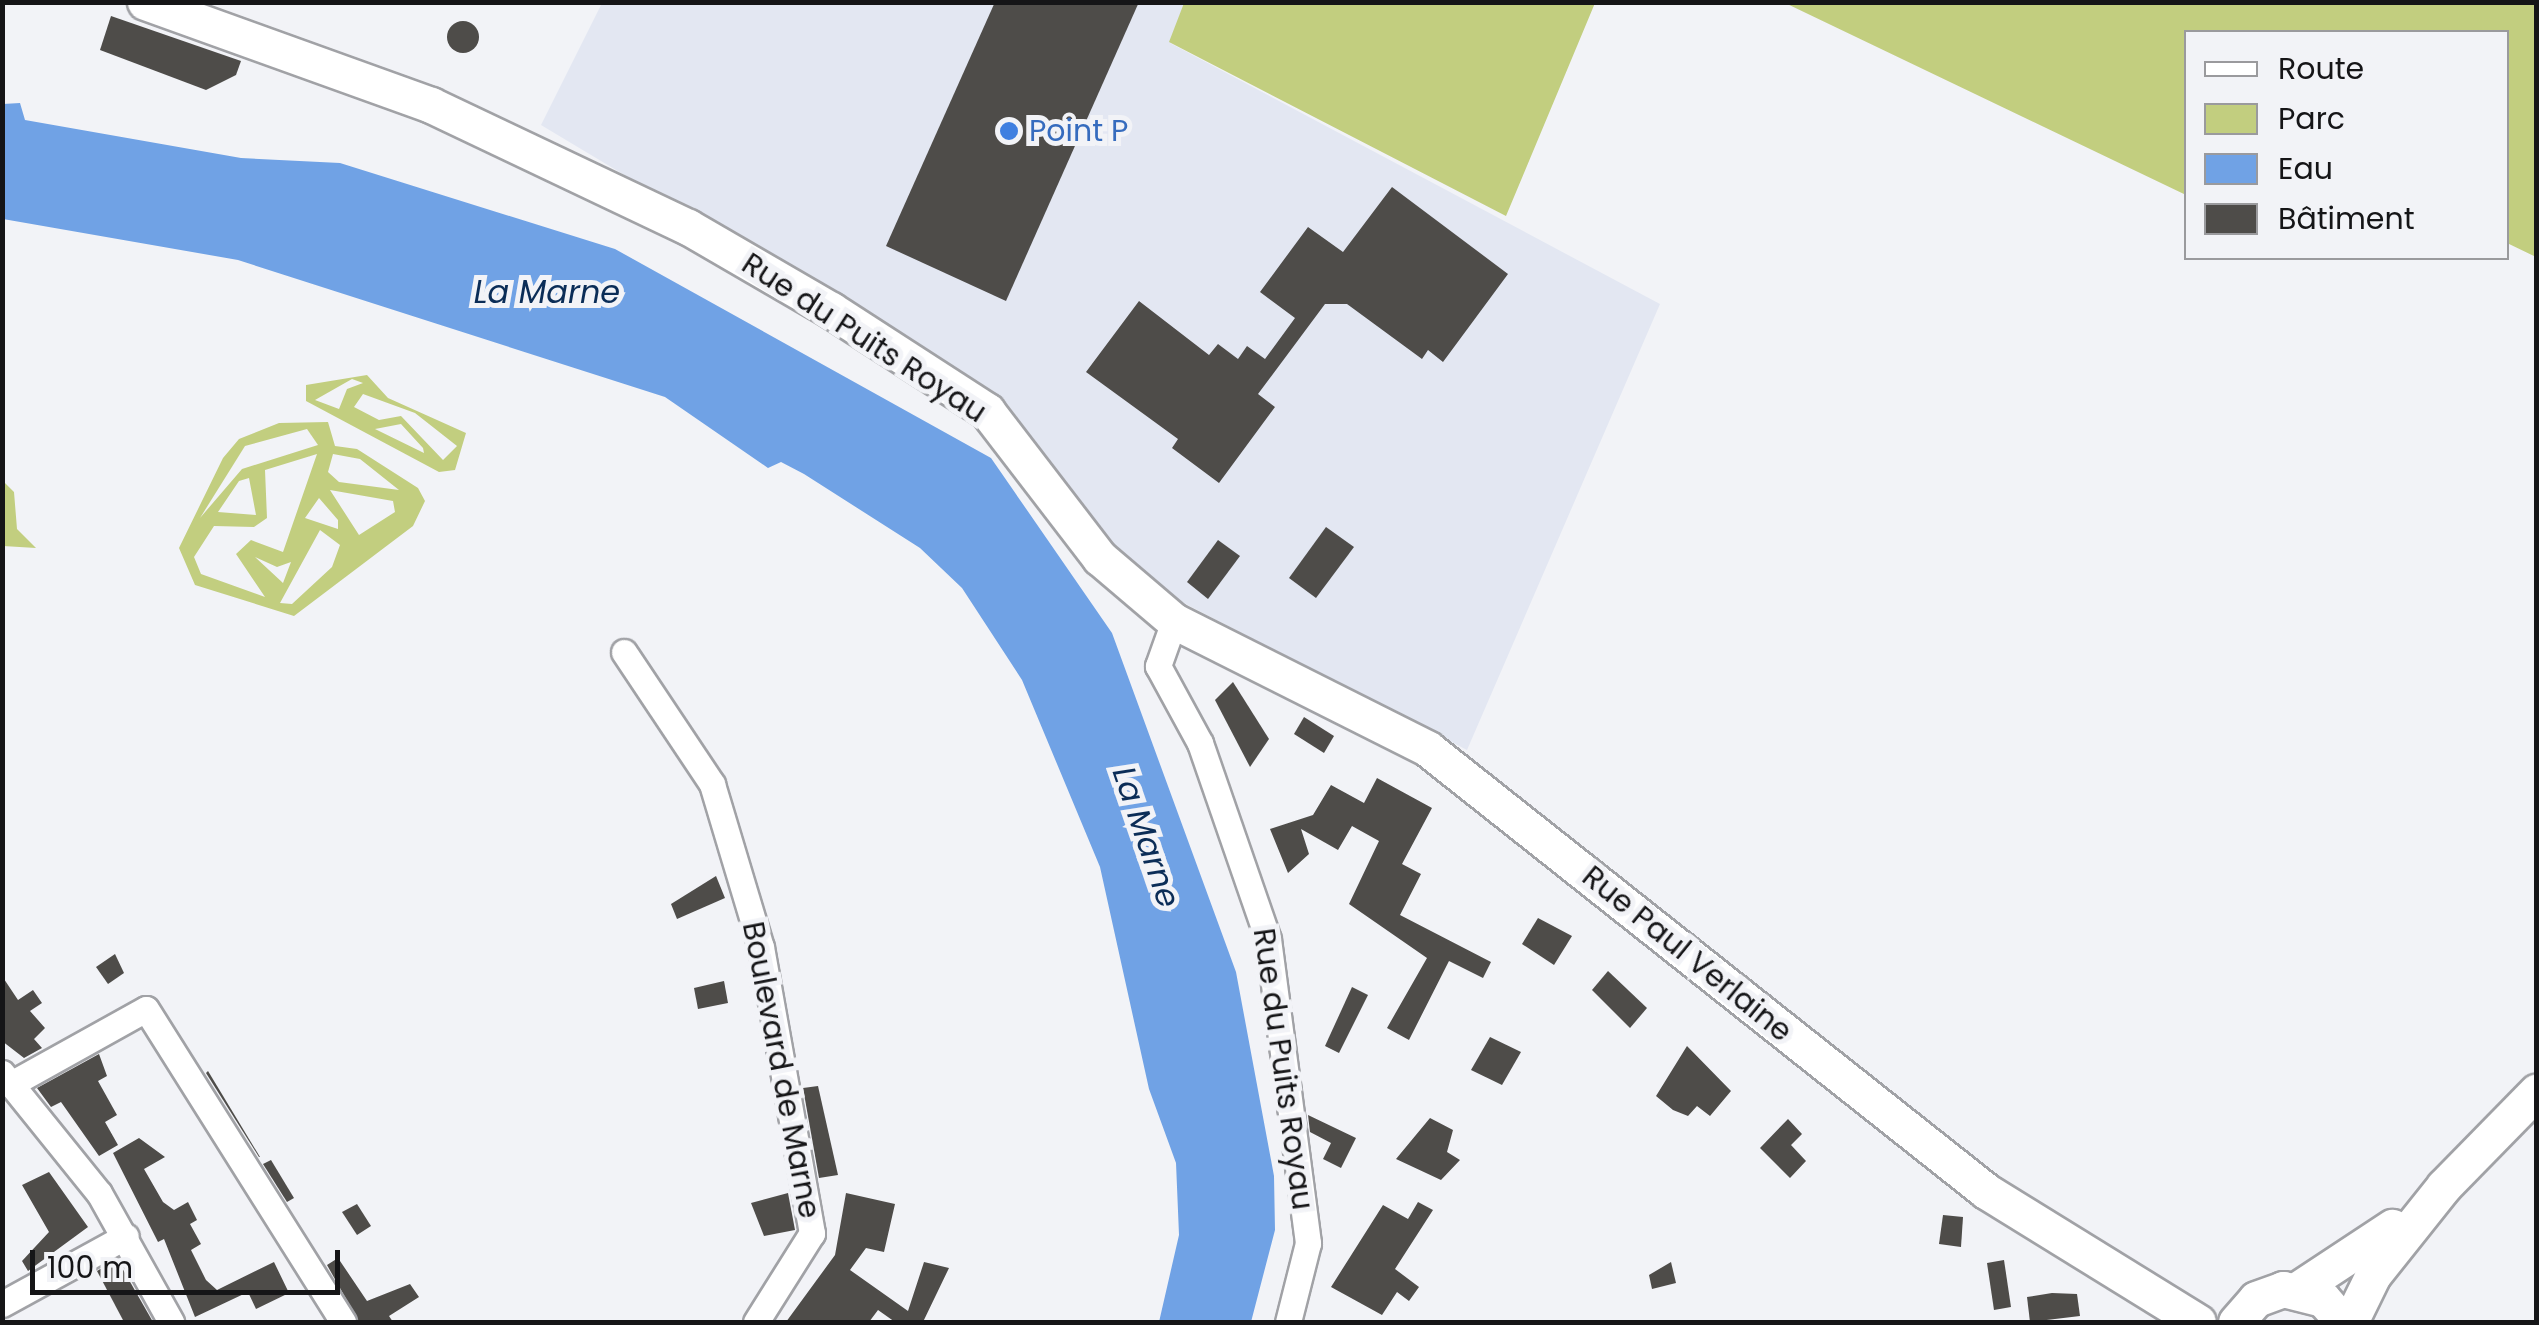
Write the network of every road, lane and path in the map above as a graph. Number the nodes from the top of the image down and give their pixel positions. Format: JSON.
{"nodes":[{"id":1,"x":145,"y":2,"type":"edge"},
{"id":2,"x":1174,"y":621,"type":"junction"},
{"id":3,"x":624,"y":652,"type":"dead end"},
{"id":4,"x":10,"y":1091,"type":"edge"},
{"id":5,"x":2536,"y":1092,"type":"edge"},
{"id":6,"x":2444,"y":1186,"type":"junction"},
{"id":7,"x":126,"y":1236,"type":"junction"},
{"id":8,"x":2298,"y":1289,"type":"junction"},
{"id":9,"x":2,"y":1304,"type":"edge"},
{"id":10,"x":2240,"y":1315,"type":"edge"},
{"id":11,"x":2192,"y":1317,"type":"edge"},
{"id":12,"x":170,"y":1322,"type":"edge"},
{"id":13,"x":344,"y":1322,"type":"edge"},
{"id":14,"x":756,"y":1322,"type":"edge"},
{"id":15,"x":1288,"y":1322,"type":"edge"},
{"id":16,"x":2346,"y":1322,"type":"edge"}],
"edges":[{"from":1,"to":2,"type":"street","name":"Rue du Puits Royau"},
{"from":2,"to":11,"type":"street","name":"Rue Paul Verlaine"},
{"from":2,"to":15,"type":"street","name":"Rue du Puits Royau"},
{"from":3,"to":14,"type":"street","name":"Boulevard de Marne"},
{"from":4,"to":7,"type":"street"},
{"from":4,"to":13,"type":"street"},
{"from":5,"to":6,"type":"street"},
{"from":6,"to":8,"type":"street","name":"Rue Paul Verlaine"},
{"from":6,"to":16,"type":"street"},
{"from":7,"to":9,"type":"street"},
{"from":7,"to":12,"type":"street"},
{"from":8,"to":10,"type":"street","name":"Rue Paul Verlaine"},
{"from":8,"to":16,"type":"street"},
{"from":10,"to":11,"type":"street","name":"Rue Paul Verlaine"}]}
